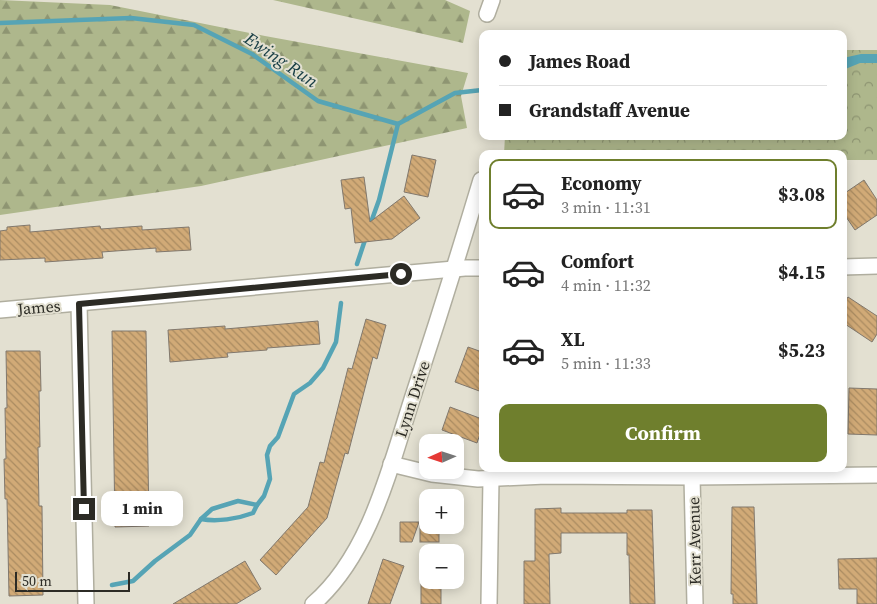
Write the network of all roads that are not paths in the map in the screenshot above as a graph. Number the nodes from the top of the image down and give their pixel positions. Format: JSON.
{"nodes":[{"id":1,"x":479,"y":187,"type":"edge"},
{"id":2,"x":877,"y":266,"type":"edge"},
{"id":3,"x":847,"y":267,"type":"edge"},
{"id":4,"x":479,"y":268,"type":"edge"},
{"id":5,"x":454,"y":269,"type":"junction"},
{"id":6,"x":79,"y":304,"type":"junction"},
{"id":7,"x":0,"y":310,"type":"edge"},
{"id":8,"x":391,"y":464,"type":"junction"},
{"id":9,"x":877,"y":475,"type":"edge"},
{"id":10,"x":692,"y":477,"type":"junction"},
{"id":11,"x":491,"y":479,"type":"junction"},
{"id":12,"x":86,"y":604,"type":"edge"},
{"id":13,"x":313,"y":604,"type":"edge"},
{"id":14,"x":489,"y":604,"type":"edge"},
{"id":15,"x":695,"y":604,"type":"edge"}],
"edges":[{"from":1,"to":5,"type":"street","name":"Lynn Drive"},
{"from":2,"to":3,"type":"street"},
{"from":4,"to":5,"type":"street","name":"James"},
{"from":5,"to":6,"type":"street","name":"James"},
{"from":5,"to":8,"type":"street","name":"Lynn Drive"},
{"from":6,"to":7,"type":"street","name":"James"},
{"from":6,"to":12,"type":"street"},
{"from":8,"to":11,"type":"street"},
{"from":8,"to":13,"type":"street","name":"Lynn Drive"},
{"from":9,"to":10,"type":"street"},
{"from":10,"to":11,"type":"street"},
{"from":10,"to":15,"type":"street","name":"Kerr Avenue"},
{"from":11,"to":14,"type":"street"}]}
